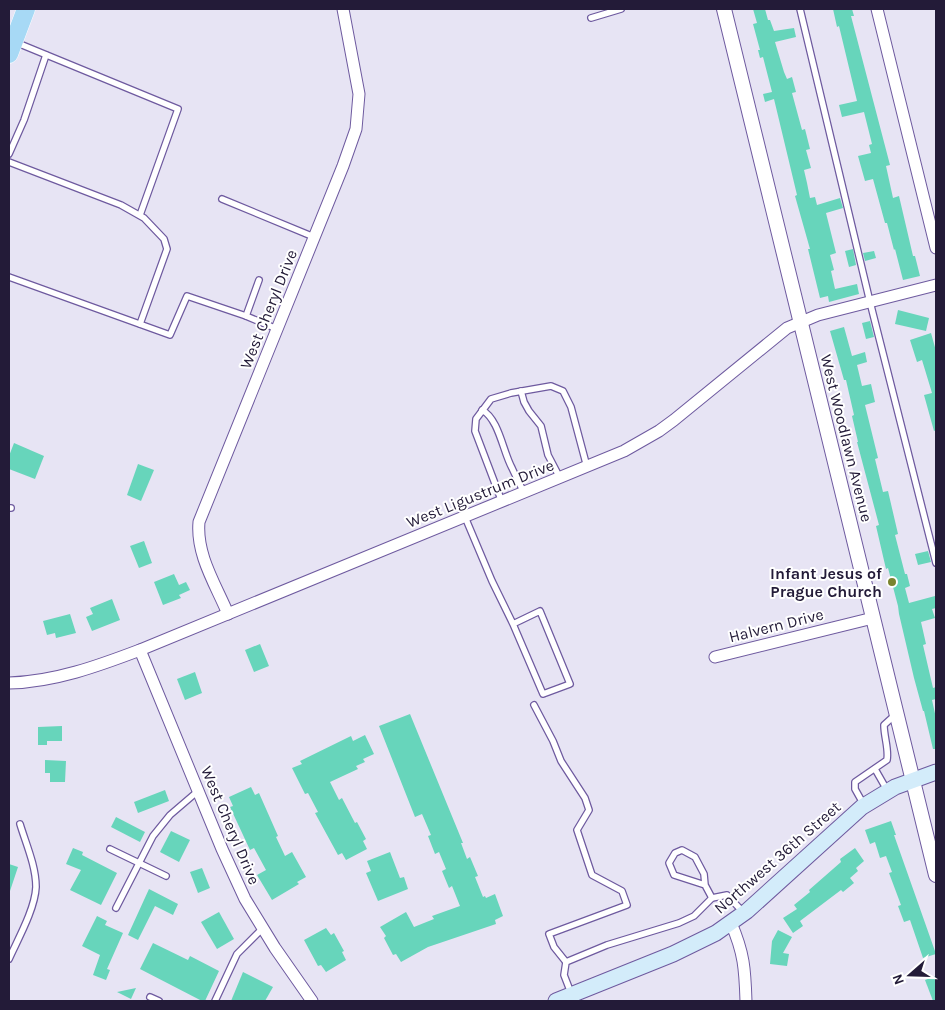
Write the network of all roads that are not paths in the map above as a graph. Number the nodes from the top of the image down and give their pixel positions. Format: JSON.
{"nodes":[{"id":1,"x":26,"y":9,"type":"edge"},
{"id":2,"x":344,"y":9,"type":"edge"},
{"id":3,"x":621,"y":9,"type":"edge"},
{"id":4,"x":724,"y":9,"type":"edge"},
{"id":5,"x":800,"y":9,"type":"edge"},
{"id":6,"x":877,"y":9,"type":"edge"},
{"id":7,"x":591,"y":18,"type":"dead end"},
{"id":8,"x":11,"y":47,"type":"edge"},
{"id":9,"x":46,"y":54,"type":"junction"},
{"id":10,"x":9,"y":154,"type":"edge"},
{"id":11,"x":9,"y":162,"type":"edge"},
{"id":12,"x":222,"y":199,"type":"dead end"},
{"id":13,"x":140,"y":216,"type":"junction"},
{"id":14,"x":314,"y":238,"type":"junction"},
{"id":15,"x":936,"y":248,"type":"edge"},
{"id":16,"x":9,"y":277,"type":"edge"},
{"id":17,"x":259,"y":280,"type":"dead end"},
{"id":18,"x":936,"y":285,"type":"edge"},
{"id":19,"x":870,"y":302,"type":"junction"},
{"id":20,"x":246,"y":316,"type":"junction"},
{"id":21,"x":801,"y":321,"type":"junction"},
{"id":22,"x":140,"y":324,"type":"junction"},
{"id":23,"x":277,"y":329,"type":"junction"},
{"id":24,"x":522,"y":391,"type":"junction"},
{"id":25,"x":482,"y":410,"type":"junction"},
{"id":26,"x":587,"y":466,"type":"junction"},
{"id":27,"x":560,"y":478,"type":"junction"},
{"id":28,"x":524,"y":493,"type":"junction"},
{"id":29,"x":502,"y":502,"type":"junction"},
{"id":30,"x":466,"y":517,"type":"junction"},
{"id":31,"x":936,"y":563,"type":"edge"},
{"id":32,"x":228,"y":614,"type":"junction"},
{"id":33,"x":873,"y":618,"type":"junction"},
{"id":34,"x":513,"y":624,"type":"junction"},
{"id":35,"x":140,"y":650,"type":"junction"},
{"id":36,"x":715,"y":657,"type":"dead end"},
{"id":37,"x":9,"y":683,"type":"edge"},
{"id":38,"x":534,"y":705,"type":"dead end"},
{"id":39,"x":896,"y":714,"type":"junction"},
{"id":40,"x":875,"y":769,"type":"junction"},
{"id":41,"x":936,"y":772,"type":"edge"},
{"id":42,"x":913,"y":780,"type":"junction"},
{"id":43,"x":888,"y":790,"type":"junction"},
{"id":44,"x":198,"y":791,"type":"junction"},
{"id":45,"x":864,"y":805,"type":"junction"},
{"id":46,"x":20,"y":824,"type":"dead end"},
{"id":47,"x":110,"y":849,"type":"dead end"},
{"id":48,"x":140,"y":863,"type":"junction"},
{"id":49,"x":936,"y":875,"type":"edge"},
{"id":50,"x":166,"y":876,"type":"dead end"},
{"id":51,"x":704,"y":885,"type":"junction"},
{"id":52,"x":712,"y":898,"type":"junction"},
{"id":53,"x":116,"y":908,"type":"dead end"},
{"id":54,"x":745,"y":913,"type":"junction"},
{"id":55,"x":731,"y":923,"type":"junction"},
{"id":56,"x":263,"y":928,"type":"junction"},
{"id":57,"x":9,"y":959,"type":"edge"},
{"id":58,"x":566,"y":962,"type":"junction"},
{"id":59,"x":571,"y":995,"type":"junction"},
{"id":60,"x":150,"y":997,"type":"dead end"},
{"id":61,"x":159,"y":1001,"type":"edge"},
{"id":62,"x":215,"y":1001,"type":"edge"},
{"id":63,"x":312,"y":1001,"type":"edge"},
{"id":64,"x":556,"y":1001,"type":"edge"},
{"id":65,"x":746,"y":1001,"type":"edge"}],
"edges":[{"from":1,"to":8,"type":"main road"},
{"from":2,"to":14,"type":"street","name":"West Cheryl Drive"},
{"from":3,"to":7,"type":"lane"},
{"from":4,"to":21,"type":"street","name":"West Woodlawn Avenue"},
{"from":5,"to":19,"type":"lane"},
{"from":6,"to":15,"type":"street"},
{"from":8,"to":9,"type":"lane"},
{"from":9,"to":10,"type":"lane"},
{"from":9,"to":13,"type":"lane"},
{"from":11,"to":13,"type":"lane"},
{"from":12,"to":14,"type":"lane"},
{"from":13,"to":22,"type":"lane"},
{"from":14,"to":23,"type":"street","name":"West Cheryl Drive"},
{"from":16,"to":22,"type":"lane"},
{"from":17,"to":20,"type":"lane"},
{"from":18,"to":19,"type":"street","name":"West Ligustrum Drive"},
{"from":19,"to":21,"type":"street","name":"West Ligustrum Drive"},
{"from":19,"to":31,"type":"lane"},
{"from":20,"to":22,"type":"lane"},
{"from":20,"to":23,"type":"lane"},
{"from":21,"to":26,"type":"street","name":"West Ligustrum Drive"},
{"from":21,"to":33,"type":"street","name":"West Woodlawn Avenue"},
{"from":23,"to":32,"type":"street","name":"West Cheryl Drive"},
{"from":24,"to":25,"type":"lane"},
{"from":24,"to":26,"type":"lane"},
{"from":24,"to":27,"type":"lane"},
{"from":25,"to":28,"type":"lane"},
{"from":25,"to":29,"type":"lane"},
{"from":26,"to":27,"type":"street","name":"West Ligustrum Drive"},
{"from":27,"to":28,"type":"street","name":"West Ligustrum Drive"},
{"from":28,"to":29,"type":"street","name":"West Ligustrum Drive"},
{"from":29,"to":30,"type":"street","name":"West Ligustrum Drive"},
{"from":30,"to":32,"type":"street","name":"West Ligustrum Drive"},
{"from":30,"to":34,"type":"lane"},
{"from":32,"to":35,"type":"street","name":"West Ligustrum Drive"},
{"from":33,"to":36,"type":"street","name":"Halvern Drive"},
{"from":33,"to":39,"type":"street","name":"West Woodlawn Avenue"},
{"from":34,"to":34,"type":"lane"},
{"from":35,"to":37,"type":"street","name":"West Ligustrum Drive"},
{"from":35,"to":44,"type":"street","name":"West Cheryl Drive"},
{"from":38,"to":58,"type":"lane"},
{"from":39,"to":40,"type":"lane"},
{"from":39,"to":42,"type":"street","name":"West Woodlawn Avenue"},
{"from":40,"to":43,"type":"lane"},
{"from":40,"to":45,"type":"lane"},
{"from":41,"to":42,"type":"main road","name":"Northwest 36th Street"},
{"from":42,"to":43,"type":"main road","name":"Northwest 36th Street"},
{"from":42,"to":49,"type":"street","name":"West Woodlawn Avenue"},
{"from":43,"to":45,"type":"main road","name":"Northwest 36th Street"},
{"from":44,"to":48,"type":"lane"},
{"from":44,"to":56,"type":"street","name":"West Cheryl Drive"},
{"from":45,"to":54,"type":"main road","name":"Northwest 36th Street"},
{"from":46,"to":57,"type":"lane"},
{"from":47,"to":48,"type":"lane"},
{"from":48,"to":50,"type":"lane"},
{"from":48,"to":53,"type":"lane"},
{"from":51,"to":51,"type":"lane"},
{"from":51,"to":52,"type":"lane"},
{"from":52,"to":54,"type":"lane"},
{"from":52,"to":58,"type":"lane"},
{"from":54,"to":55,"type":"main road","name":"Northwest 36th Street"},
{"from":55,"to":59,"type":"main road","name":"Northwest 36th Street"},
{"from":55,"to":65,"type":"street"},
{"from":56,"to":62,"type":"lane"},
{"from":56,"to":63,"type":"street","name":"West Cheryl Drive"},
{"from":58,"to":59,"type":"lane"},
{"from":59,"to":64,"type":"main road","name":"Northwest 36th Street"},
{"from":60,"to":61,"type":"lane"}]}
